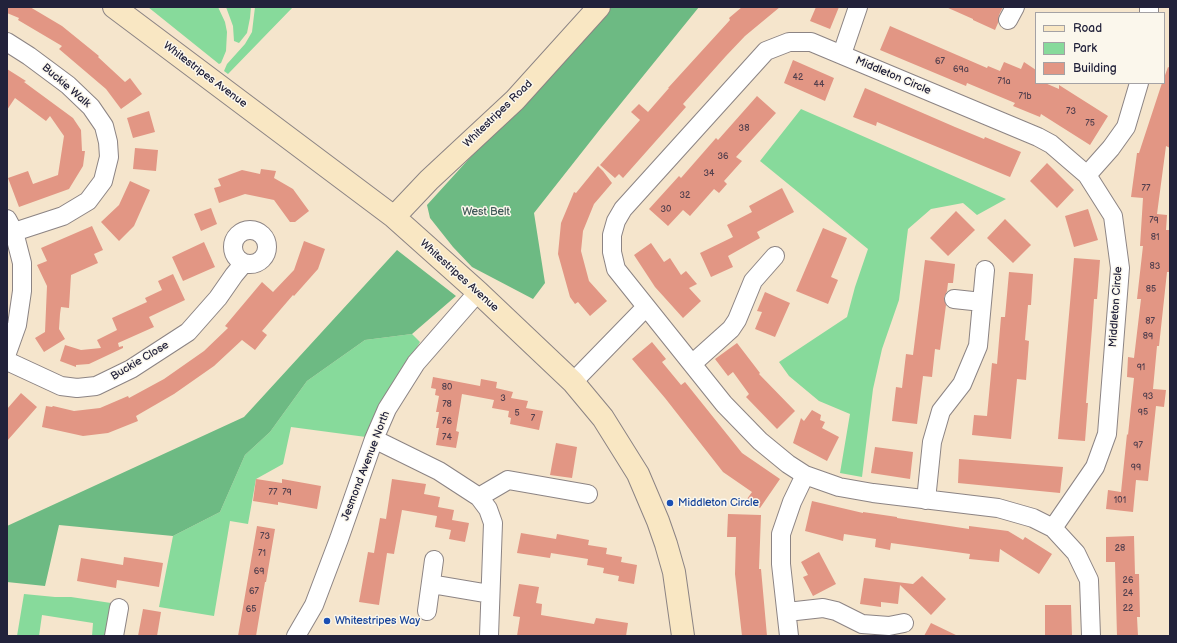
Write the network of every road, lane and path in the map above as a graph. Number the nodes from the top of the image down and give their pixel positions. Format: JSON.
{"nodes":[{"id":1,"x":114,"y":7,"type":"edge"},
{"id":2,"x":599,"y":7,"type":"edge"},
{"id":3,"x":858,"y":7,"type":"edge"},
{"id":4,"x":7,"y":42,"type":"edge"},
{"id":5,"x":842,"y":54,"type":"junction"},
{"id":6,"x":1139,"y":84,"type":"edge"},
{"id":7,"x":1087,"y":175,"type":"junction"},
{"id":8,"x":394,"y":217,"type":"junction"},
{"id":9,"x":11,"y":226,"type":"edge"},
{"id":10,"x":775,"y":256,"type":"dead end"},
{"id":11,"x":244,"y":263,"type":"dead end"},
{"id":12,"x":985,"y":270,"type":"dead end"},
{"id":13,"x":478,"y":292,"type":"junction"},
{"id":14,"x":954,"y":299,"type":"dead end"},
{"id":15,"x":982,"y":302,"type":"junction"},
{"id":16,"x":646,"y":307,"type":"junction"},
{"id":17,"x":7,"y":354,"type":"edge"},
{"id":18,"x":7,"y":361,"type":"edge"},
{"id":19,"x":692,"y":364,"type":"junction"},
{"id":20,"x":573,"y":382,"type":"junction"},
{"id":21,"x":374,"y":439,"type":"junction"},
{"id":22,"x":806,"y":475,"type":"junction"},
{"id":23,"x":588,"y":494,"type":"dead end"},
{"id":24,"x":479,"y":498,"type":"junction"},
{"id":25,"x":926,"y":500,"type":"junction"},
{"id":26,"x":1053,"y":528,"type":"junction"},
{"id":27,"x":434,"y":560,"type":"dead end"},
{"id":28,"x":431,"y":584,"type":"junction"},
{"id":29,"x":490,"y":594,"type":"junction"},
{"id":30,"x":119,"y":608,"type":"dead end"},
{"id":31,"x":427,"y":611,"type":"dead end"},
{"id":32,"x":787,"y":612,"type":"junction"},
{"id":33,"x":904,"y":623,"type":"dead end"},
{"id":34,"x":114,"y":636,"type":"edge"},
{"id":35,"x":296,"y":636,"type":"edge"},
{"id":36,"x":489,"y":636,"type":"edge"},
{"id":37,"x":683,"y":636,"type":"edge"},
{"id":38,"x":790,"y":636,"type":"edge"},
{"id":39,"x":1091,"y":636,"type":"edge"}],
"edges":[{"from":1,"to":8,"type":"street","name":"Whitestripes Avenue"},
{"from":2,"to":8,"type":"street","name":"Whitestripes Road"},
{"from":3,"to":5,"type":"street"},
{"from":4,"to":9,"type":"street","name":"Buckie Walk"},
{"from":5,"to":7,"type":"street","name":"Middleton Circle"},
{"from":5,"to":16,"type":"street","name":"Middleton Circle"},
{"from":6,"to":7,"type":"street"},
{"from":7,"to":26,"type":"street","name":"Middleton Circle"},
{"from":8,"to":13,"type":"street","name":"Whitestripes Avenue"},
{"from":9,"to":17,"type":"street"},
{"from":10,"to":19,"type":"street"},
{"from":11,"to":18,"type":"street","name":"Buckie Close"},
{"from":12,"to":15,"type":"street"},
{"from":13,"to":20,"type":"street","name":"Whitestripes Avenue"},
{"from":13,"to":21,"type":"street","name":"Jesmond Avenue North"},
{"from":14,"to":15,"type":"street"},
{"from":15,"to":25,"type":"street"},
{"from":16,"to":19,"type":"street","name":"Middleton Circle"},
{"from":16,"to":20,"type":"street"},
{"from":19,"to":22,"type":"street","name":"Middleton Circle"},
{"from":20,"to":37,"type":"street","name":"Whitestripes Avenue"},
{"from":21,"to":24,"type":"street"},
{"from":21,"to":35,"type":"street","name":"Jesmond Avenue North"},
{"from":22,"to":25,"type":"street","name":"Middleton Circle"},
{"from":22,"to":32,"type":"street"},
{"from":23,"to":24,"type":"street"},
{"from":24,"to":29,"type":"street"},
{"from":25,"to":26,"type":"street","name":"Middleton Circle"},
{"from":26,"to":39,"type":"street"},
{"from":27,"to":28,"type":"street"},
{"from":28,"to":29,"type":"street"},
{"from":28,"to":31,"type":"street"},
{"from":29,"to":36,"type":"street"},
{"from":30,"to":34,"type":"street"},
{"from":32,"to":33,"type":"street"},
{"from":32,"to":38,"type":"street"}]}
